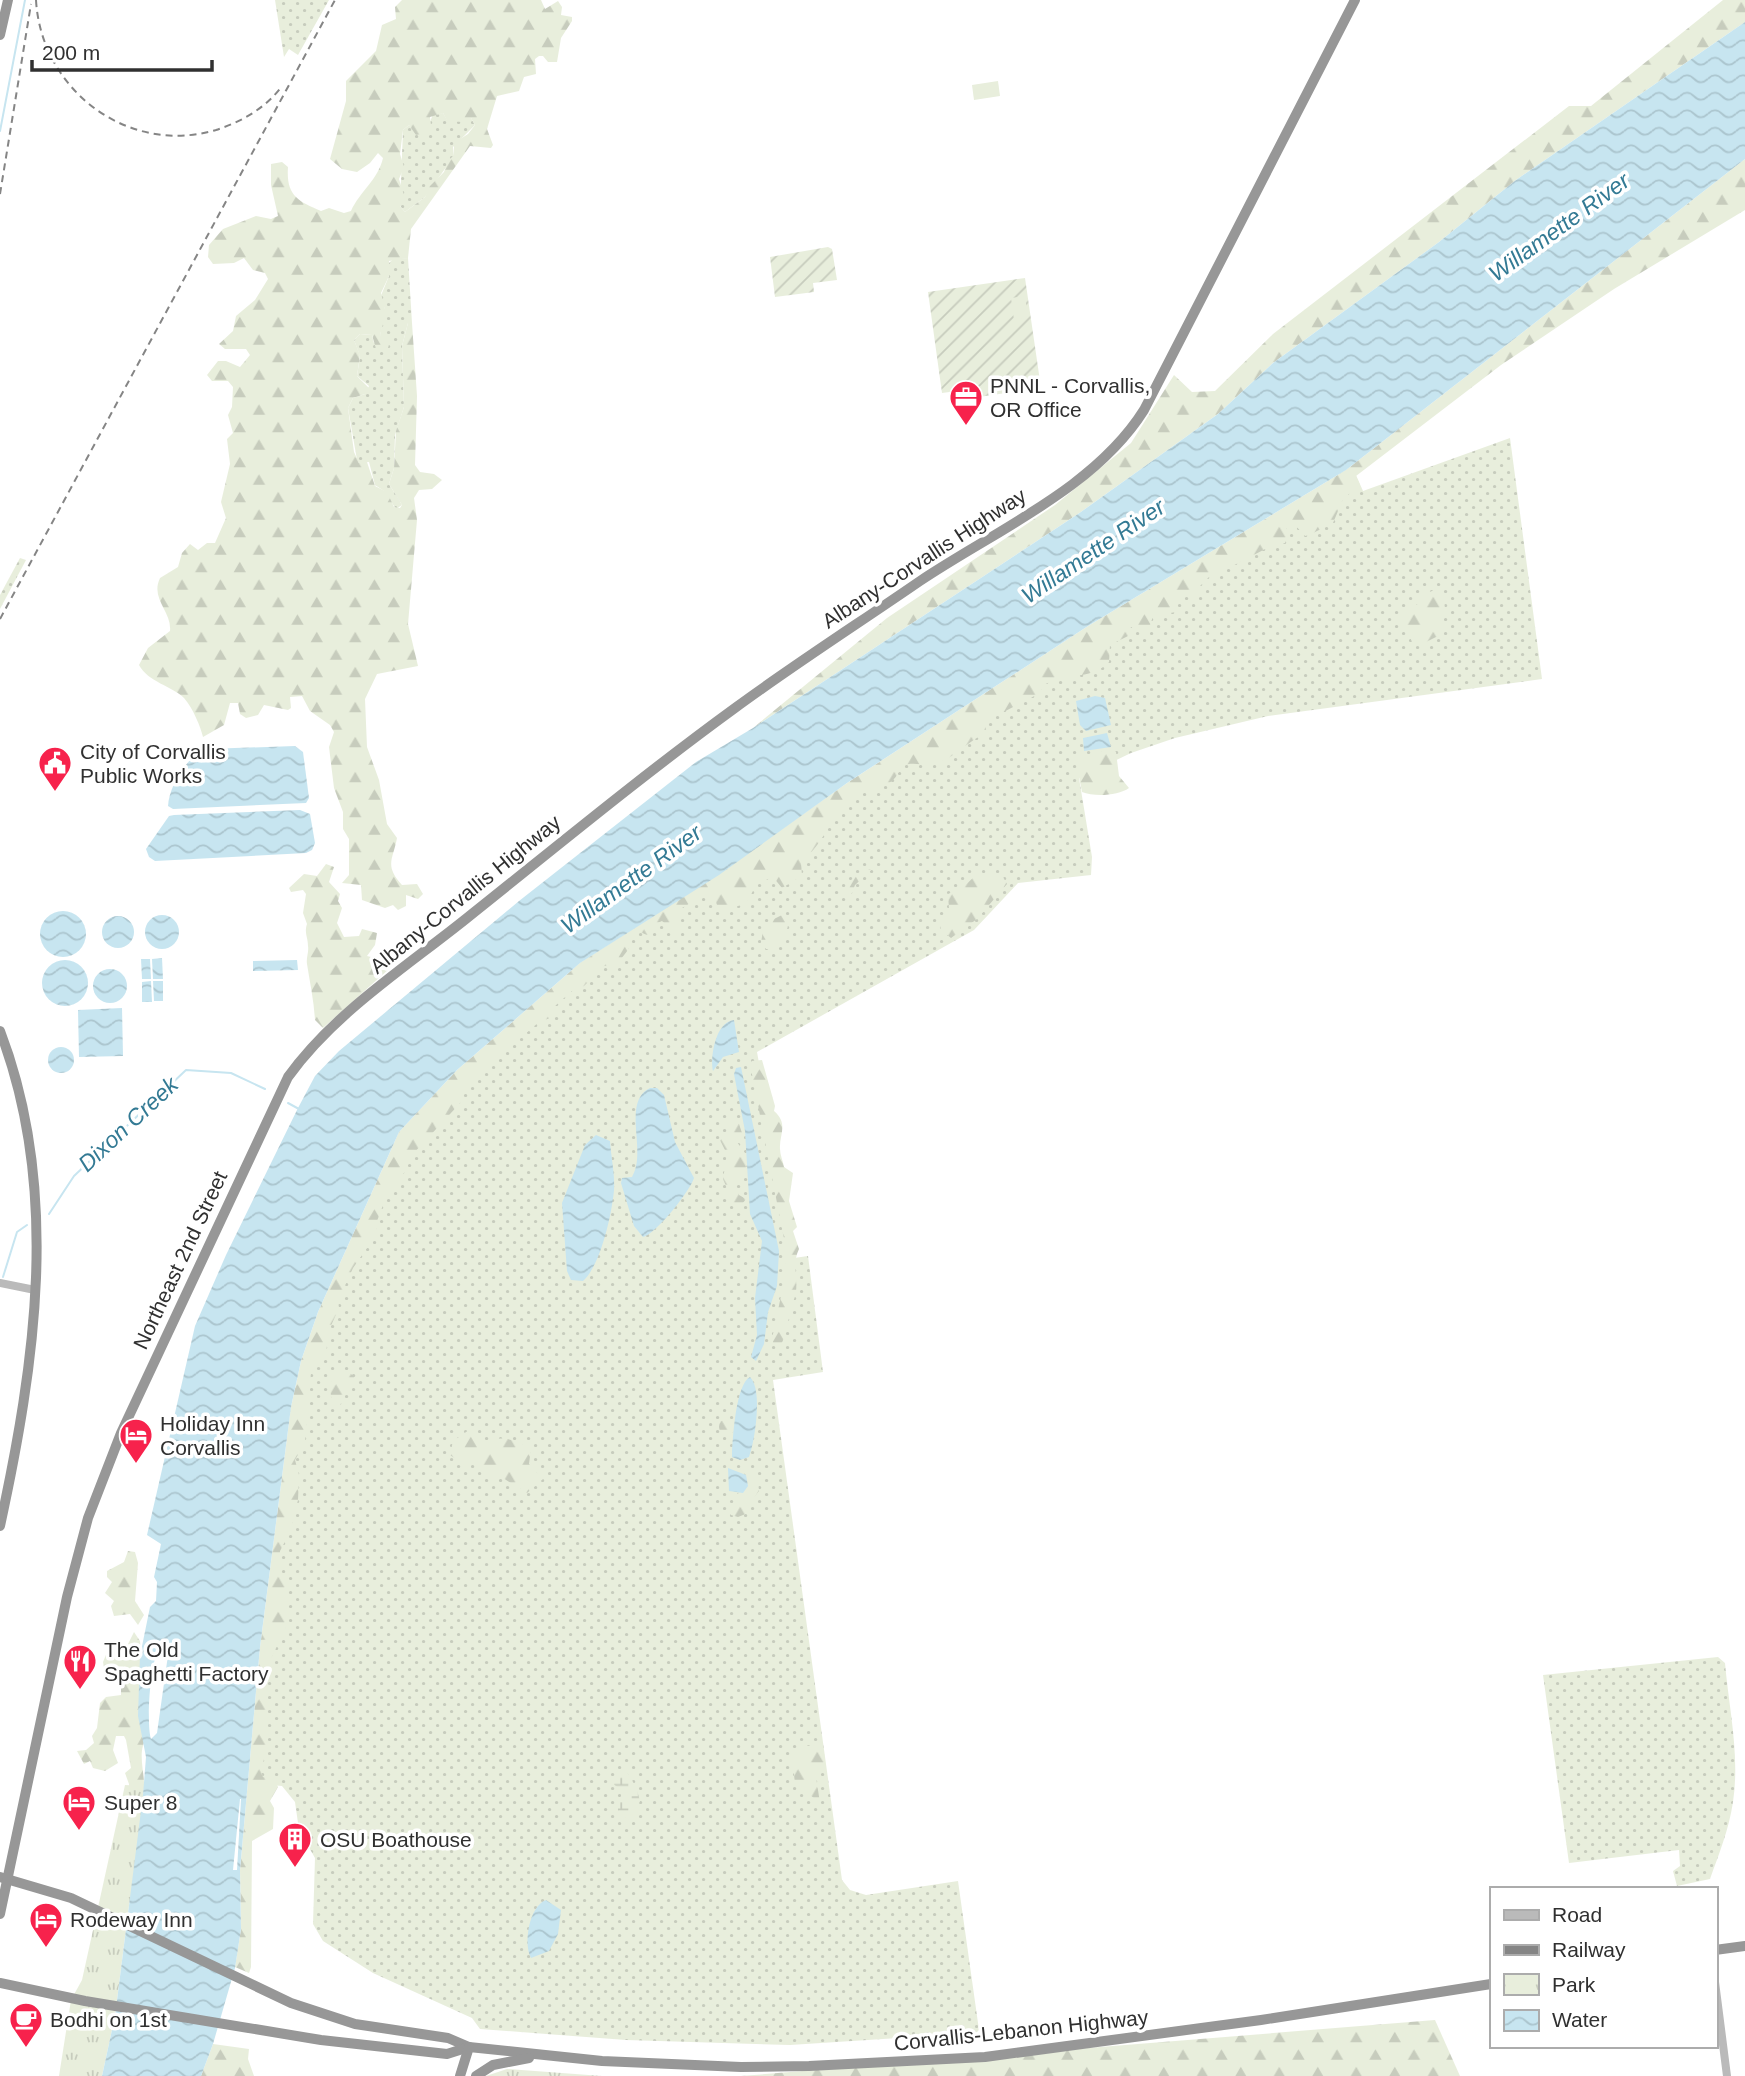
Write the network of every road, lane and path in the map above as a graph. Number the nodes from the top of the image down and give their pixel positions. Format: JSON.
{"nodes":[{"id":1,"x":8,"y":0,"type":"edge"},
{"id":2,"x":1355,"y":0,"type":"edge"},
{"id":3,"x":0,"y":35,"type":"edge"},
{"id":4,"x":350,"y":1012,"type":"joint"},
{"id":5,"x":0,"y":1031,"type":"edge"},
{"id":6,"x":0,"y":1283,"type":"edge"},
{"id":7,"x":35,"y":1290,"type":"junction"},
{"id":8,"x":0,"y":1527,"type":"edge"},
{"id":9,"x":4,"y":1878,"type":"edge"},
{"id":10,"x":0,"y":1914,"type":"edge"},
{"id":11,"x":1745,"y":1946,"type":"edge"},
{"id":12,"x":1717,"y":1950,"type":"edge"},
{"id":13,"x":0,"y":1983,"type":"edge"},
{"id":14,"x":1490,"y":1984,"type":"edge"},
{"id":15,"x":1717,"y":1998,"type":"edge"},
{"id":16,"x":469,"y":2047,"type":"junction"},
{"id":17,"x":538,"y":2055,"type":"junction"},
{"id":18,"x":460,"y":2076,"type":"edge"},
{"id":19,"x":476,"y":2076,"type":"edge"},
{"id":20,"x":1727,"y":2076,"type":"edge"}],
"edges":[{"from":1,"to":3,"type":"highway"},
{"from":2,"to":4,"type":"highway","name":"Albany-Corvallis Highway"},
{"from":4,"to":9,"type":"highway","name":"Northeast 2nd Street"},
{"from":5,"to":7,"type":"highway"},
{"from":6,"to":7,"type":"main road"},
{"from":7,"to":8,"type":"highway"},
{"from":9,"to":10,"type":"highway","name":"Northeast 2nd Street"},
{"from":9,"to":16,"type":"highway"},
{"from":11,"to":12,"type":"highway"},
{"from":13,"to":16,"type":"highway"},
{"from":14,"to":17,"type":"highway","name":"Corvallis-Lebanon Highway"},
{"from":15,"to":20,"type":"main road"},
{"from":16,"to":17,"type":"highway","name":"Corvallis-Lebanon Highway"},
{"from":16,"to":18,"type":"highway"},
{"from":17,"to":19,"type":"highway"}]}
